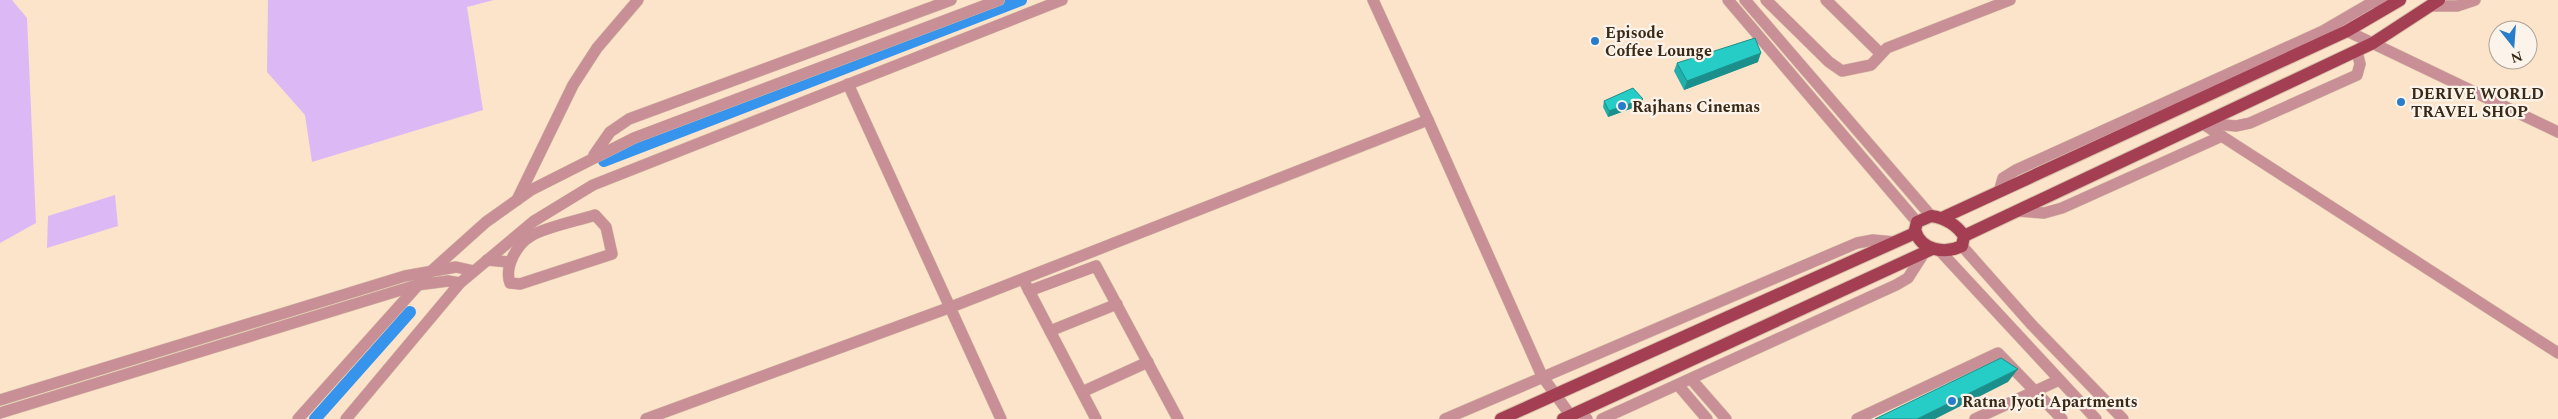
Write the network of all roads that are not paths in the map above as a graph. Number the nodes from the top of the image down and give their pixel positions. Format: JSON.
{"nodes":[{"id":1,"x":638,"y":0,"type":"edge"},
{"id":2,"x":950,"y":0,"type":"edge"},
{"id":3,"x":999,"y":0,"type":"edge"},
{"id":4,"x":1062,"y":0,"type":"edge"},
{"id":5,"x":1373,"y":0,"type":"edge"},
{"id":6,"x":1728,"y":0,"type":"edge"},
{"id":7,"x":1745,"y":0,"type":"edge"},
{"id":8,"x":1766,"y":0,"type":"edge"},
{"id":9,"x":1826,"y":0,"type":"edge"},
{"id":10,"x":2010,"y":0,"type":"edge"},
{"id":11,"x":2390,"y":0,"type":"edge"},
{"id":12,"x":2400,"y":0,"type":"edge"},
{"id":13,"x":2475,"y":0,"type":"edge"},
{"id":14,"x":2434,"y":3,"type":"edge"},
{"id":15,"x":1782,"y":16,"type":"junction"},
{"id":16,"x":1764,"y":22,"type":"junction"},
{"id":17,"x":1797,"y":30,"type":"junction"},
{"id":18,"x":2347,"y":31,"type":"junction"},
{"id":19,"x":1775,"y":35,"type":"junction"},
{"id":20,"x":2373,"y":43,"type":"junction"},
{"id":21,"x":2357,"y":51,"type":"junction"},
{"id":22,"x":1880,"y":53,"type":"junction"},
{"id":23,"x":848,"y":84,"type":"junction"},
{"id":24,"x":1428,"y":120,"type":"junction"},
{"id":25,"x":2204,"y":123,"type":"junction"},
{"id":26,"x":2558,"y":132,"type":"edge"},
{"id":27,"x":2222,"y":136,"type":"junction"},
{"id":28,"x":594,"y":156,"type":"junction"},
{"id":29,"x":1999,"y":192,"type":"junction"},
{"id":30,"x":517,"y":200,"type":"junction"},
{"id":31,"x":2017,"y":211,"type":"junction"},
{"id":32,"x":1936,"y":217,"type":"junction"},
{"id":33,"x":1916,"y":228,"type":"junction"},
{"id":34,"x":1963,"y":241,"type":"junction"},
{"id":35,"x":1894,"y":242,"type":"junction"},
{"id":36,"x":1932,"y":251,"type":"junction"},
{"id":37,"x":488,"y":260,"type":"junction"},
{"id":38,"x":509,"y":262,"type":"junction"},
{"id":39,"x":434,"y":270,"type":"junction"},
{"id":40,"x":474,"y":271,"type":"junction"},
{"id":41,"x":1023,"y":279,"type":"junction"},
{"id":42,"x":460,"y":283,"type":"junction"},
{"id":43,"x":417,"y":285,"type":"junction"},
{"id":44,"x":1029,"y":291,"type":"junction"},
{"id":45,"x":1117,"y":304,"type":"junction"},
{"id":46,"x":951,"y":307,"type":"junction"},
{"id":47,"x":1050,"y":331,"type":"junction"},
{"id":48,"x":2558,"y":353,"type":"edge"},
{"id":49,"x":1148,"y":362,"type":"junction"},
{"id":50,"x":1542,"y":376,"type":"junction"},
{"id":51,"x":1691,"y":379,"type":"junction"},
{"id":52,"x":2059,"y":380,"type":"junction"},
{"id":53,"x":1678,"y":385,"type":"junction"},
{"id":54,"x":2034,"y":390,"type":"junction"},
{"id":55,"x":1082,"y":392,"type":"junction"},
{"id":56,"x":1555,"y":395,"type":"junction"},
{"id":57,"x":0,"y":400,"type":"edge"},
{"id":58,"x":0,"y":413,"type":"edge"},
{"id":59,"x":1576,"y":416,"type":"edge"},
{"id":60,"x":1700,"y":417,"type":"edge"},
{"id":61,"x":298,"y":419,"type":"edge"},
{"id":62,"x":346,"y":419,"type":"edge"},
{"id":63,"x":646,"y":419,"type":"edge"},
{"id":64,"x":1001,"y":419,"type":"edge"},
{"id":65,"x":1096,"y":419,"type":"edge"},
{"id":66,"x":1178,"y":419,"type":"edge"},
{"id":67,"x":1445,"y":419,"type":"edge"},
{"id":68,"x":1502,"y":419,"type":"edge"},
{"id":69,"x":1602,"y":419,"type":"edge"},
{"id":70,"x":1726,"y":419,"type":"edge"},
{"id":71,"x":1858,"y":419,"type":"edge"},
{"id":72,"x":1975,"y":419,"type":"edge"},
{"id":73,"x":2062,"y":419,"type":"edge"},
{"id":74,"x":2096,"y":419,"type":"edge"},
{"id":75,"x":2123,"y":419,"type":"edge"}],
"edges":[{"from":1,"to":30,"type":"street"},
{"from":2,"to":28,"type":"street"},
{"from":3,"to":28,"type":"street"},
{"from":4,"to":23,"type":"street"},
{"from":5,"to":24,"type":"street"},
{"from":6,"to":33,"type":"street"},
{"from":7,"to":16,"type":"street"},
{"from":8,"to":15,"type":"street"},
{"from":9,"to":22,"type":"street"},
{"from":10,"to":22,"type":"street"},
{"from":11,"to":29,"type":"street"},
{"from":12,"to":18,"type":"main road"},
{"from":13,"to":14,"type":"street"},
{"from":14,"to":20,"type":"main road"},
{"from":15,"to":16,"type":"street"},
{"from":15,"to":17,"type":"street"},
{"from":16,"to":19,"type":"street"},
{"from":17,"to":19,"type":"street"},
{"from":17,"to":22,"type":"street"},
{"from":18,"to":20,"type":"street"},
{"from":18,"to":29,"type":"main road"},
{"from":19,"to":32,"type":"street"},
{"from":20,"to":21,"type":"main road"},
{"from":20,"to":26,"type":"street"},
{"from":21,"to":25,"type":"main road"},
{"from":21,"to":25,"type":"street"},
{"from":23,"to":37,"type":"street"},
{"from":23,"to":46,"type":"street"},
{"from":24,"to":41,"type":"street"},
{"from":24,"to":50,"type":"street"},
{"from":25,"to":27,"type":"street"},
{"from":25,"to":31,"type":"main road"},
{"from":27,"to":31,"type":"street"},
{"from":27,"to":48,"type":"street"},
{"from":28,"to":30,"type":"street"},
{"from":29,"to":32,"type":"main road"},
{"from":30,"to":39,"type":"street"},
{"from":31,"to":34,"type":"main road"},
{"from":32,"to":33,"type":"main road"},
{"from":32,"to":34,"type":"main road"},
{"from":33,"to":35,"type":"main road"},
{"from":33,"to":36,"type":"main road"},
{"from":34,"to":36,"type":"main road"},
{"from":34,"to":75,"type":"street"},
{"from":35,"to":50,"type":"street"},
{"from":35,"to":56,"type":"main road"},
{"from":36,"to":51,"type":"street"},
{"from":36,"to":52,"type":"street"},
{"from":36,"to":59,"type":"main road"},
{"from":37,"to":38,"type":"street"},
{"from":37,"to":40,"type":"street"},
{"from":38,"to":38,"type":"street"},
{"from":39,"to":40,"type":"street"},
{"from":39,"to":43,"type":"street"},
{"from":39,"to":57,"type":"street"},
{"from":40,"to":42,"type":"street"},
{"from":41,"to":44,"type":"street"},
{"from":41,"to":46,"type":"street"},
{"from":42,"to":43,"type":"street"},
{"from":42,"to":62,"type":"street"},
{"from":43,"to":58,"type":"street"},
{"from":43,"to":61,"type":"street"},
{"from":44,"to":45,"type":"street"},
{"from":44,"to":47,"type":"street"},
{"from":45,"to":47,"type":"street"},
{"from":45,"to":49,"type":"street"},
{"from":46,"to":63,"type":"street"},
{"from":46,"to":64,"type":"street"},
{"from":47,"to":55,"type":"street"},
{"from":49,"to":55,"type":"street"},
{"from":49,"to":66,"type":"street"},
{"from":50,"to":56,"type":"street"},
{"from":50,"to":67,"type":"street"},
{"from":51,"to":53,"type":"street"},
{"from":51,"to":70,"type":"street"},
{"from":52,"to":54,"type":"street"},
{"from":52,"to":74,"type":"street"},
{"from":53,"to":60,"type":"street"},
{"from":53,"to":69,"type":"street"},
{"from":54,"to":71,"type":"street"},
{"from":54,"to":72,"type":"street"},
{"from":54,"to":73,"type":"street"},
{"from":55,"to":65,"type":"street"},
{"from":56,"to":59,"type":"street"},
{"from":56,"to":68,"type":"main road"}]}
